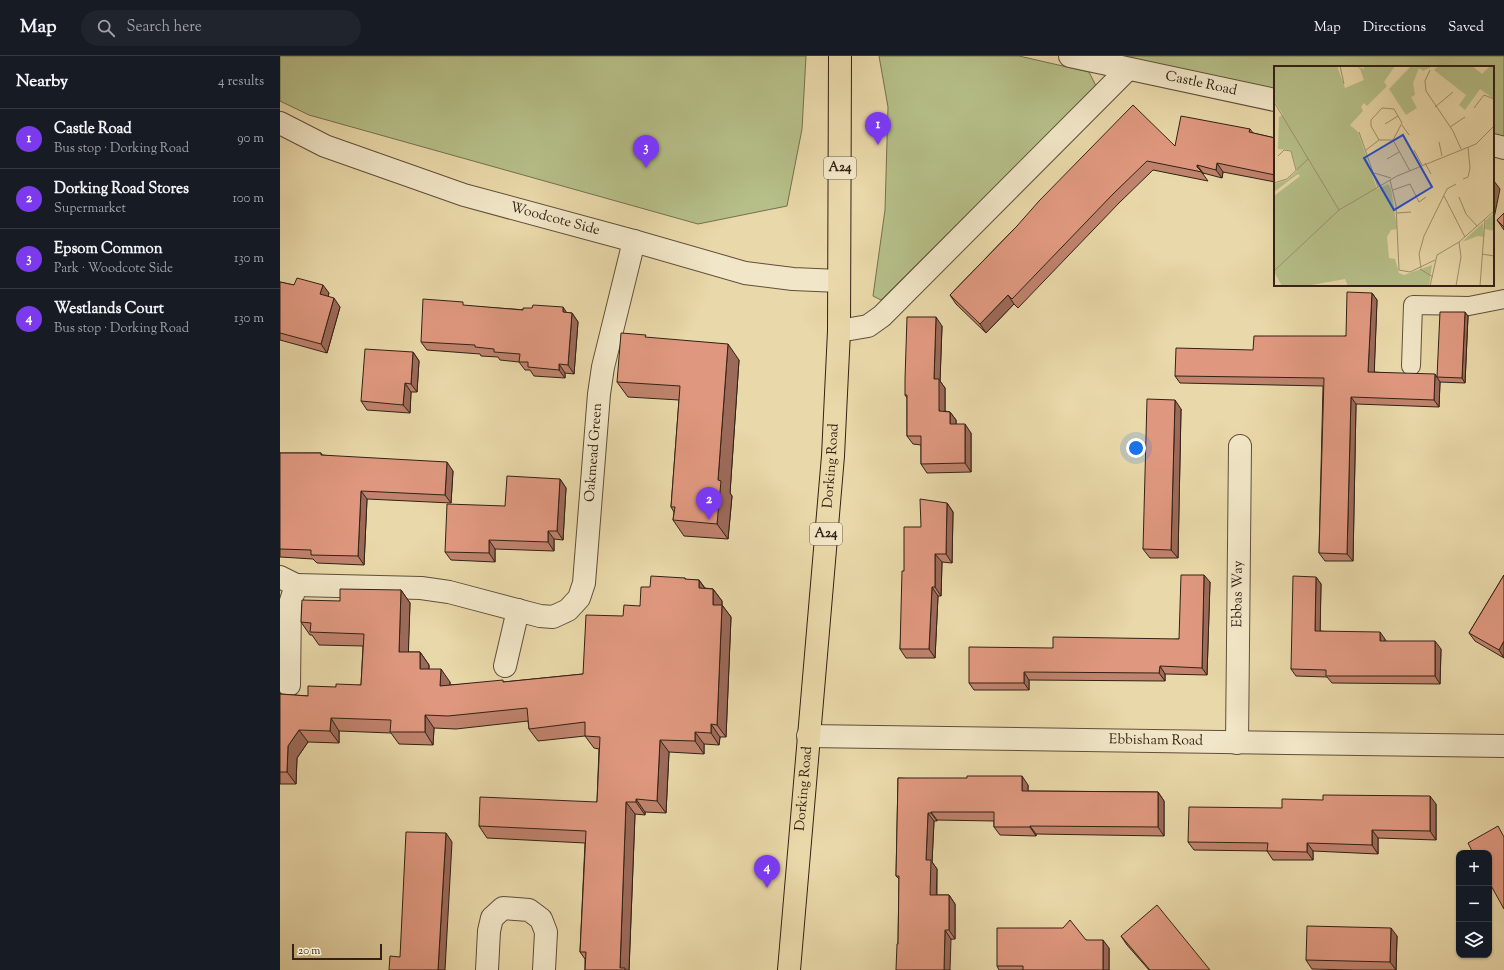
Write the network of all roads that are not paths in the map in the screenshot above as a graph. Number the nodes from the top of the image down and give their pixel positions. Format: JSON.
{"nodes":[{"id":1,"x":840,"y":56,"type":"edge"},
{"id":2,"x":1070,"y":56,"type":"edge"},
{"id":3,"x":1128,"y":69,"type":"junction"},
{"id":4,"x":1274,"y":100,"type":"edge"},
{"id":5,"x":280,"y":123,"type":"edge"},
{"id":6,"x":1494,"y":145,"type":"edge"},
{"id":7,"x":1504,"y":148,"type":"edge"},
{"id":8,"x":634,"y":241,"type":"junction"},
{"id":9,"x":839,"y":281,"type":"junction"},
{"id":10,"x":1504,"y":299,"type":"edge"},
{"id":11,"x":839,"y":331,"type":"junction"},
{"id":12,"x":1411,"y":366,"type":"dead end"},
{"id":13,"x":1240,"y":446,"type":"dead end"},
{"id":14,"x":288,"y":581,"type":"edge"},
{"id":15,"x":518,"y":610,"type":"junction"},
{"id":16,"x":505,"y":666,"type":"dead end"},
{"id":17,"x":289,"y":685,"type":"dead end"},
{"id":18,"x":808,"y":736,"type":"junction"},
{"id":19,"x":1237,"y":743,"type":"junction"},
{"id":20,"x":1504,"y":746,"type":"edge"},
{"id":21,"x":487,"y":970,"type":"edge"},
{"id":22,"x":544,"y":970,"type":"edge"},
{"id":23,"x":789,"y":970,"type":"edge"}],
"edges":[{"from":1,"to":9,"type":"highway","name":"Dorking Road","number":"A24"},
{"from":2,"to":3,"type":"street","name":"Castle Road"},
{"from":3,"to":4,"type":"street","name":"Castle Road"},
{"from":3,"to":11,"type":"street"},
{"from":5,"to":8,"type":"street","name":"Woodcote Side"},
{"from":6,"to":7,"type":"street"},
{"from":8,"to":9,"type":"street","name":"Woodcote Side"},
{"from":8,"to":15,"type":"street","name":"Oakmead Green"},
{"from":9,"to":11,"type":"highway","name":"Dorking Road","number":"A24"},
{"from":10,"to":12,"type":"lane"},
{"from":11,"to":18,"type":"highway","name":"Dorking Road","number":"A24"},
{"from":13,"to":19,"type":"street","name":"Ebbas Way"},
{"from":14,"to":15,"type":"street","name":"Oakmead Green"},
{"from":14,"to":17,"type":"street","name":"Oakmead Green"},
{"from":15,"to":16,"type":"street"},
{"from":18,"to":19,"type":"street","name":"Ebbisham Road"},
{"from":18,"to":23,"type":"highway","name":"Dorking Road","number":"A24"},
{"from":19,"to":20,"type":"street","name":"Ebbisham Road"},
{"from":21,"to":22,"type":"street"}]}
